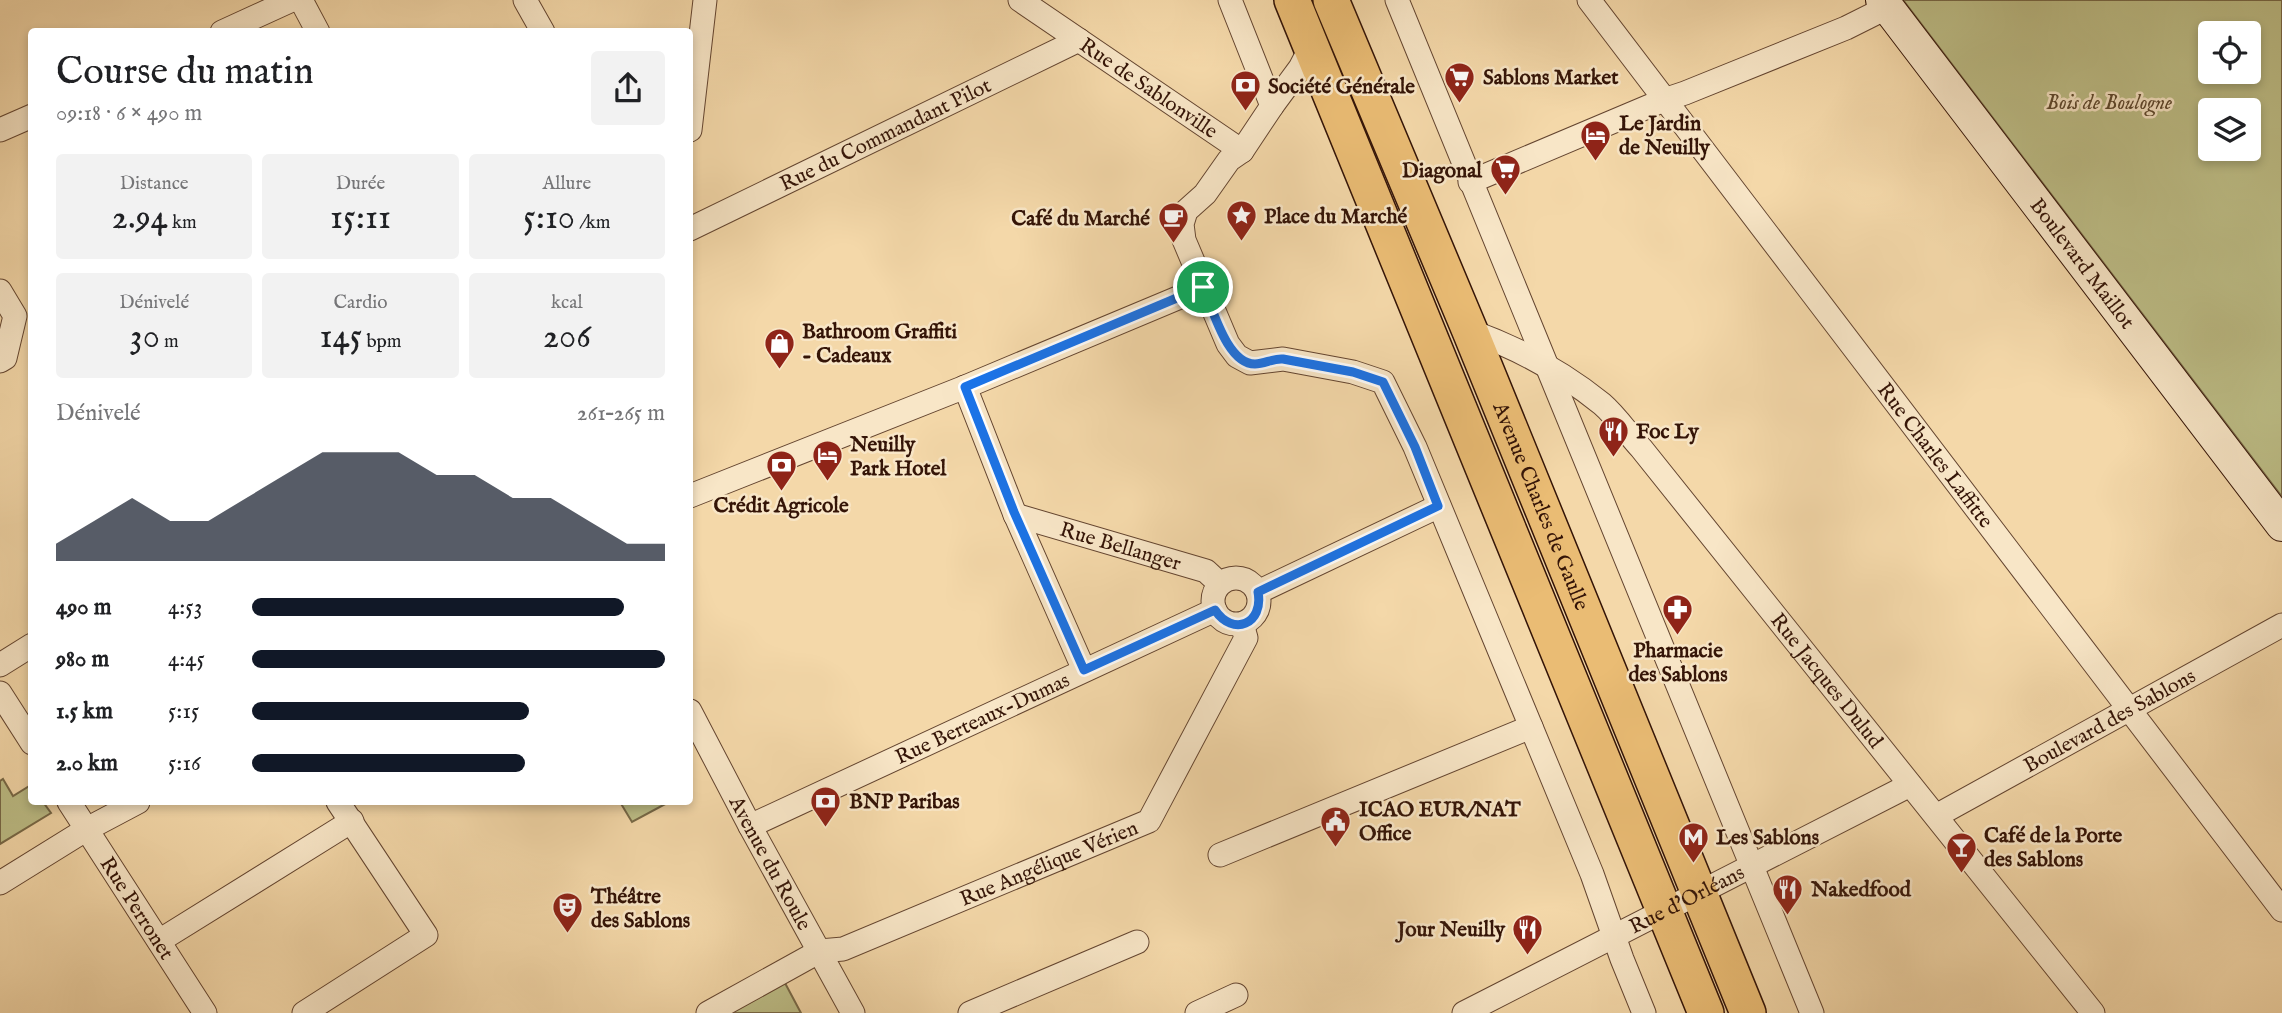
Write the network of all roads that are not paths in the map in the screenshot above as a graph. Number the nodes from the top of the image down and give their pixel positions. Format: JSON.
{"nodes":[{"id":1,"x":292,"y":0,"type":"edge"},
{"id":2,"x":301,"y":0,"type":"edge"},
{"id":3,"x":525,"y":0,"type":"edge"},
{"id":4,"x":705,"y":0,"type":"edge"},
{"id":5,"x":1020,"y":0,"type":"edge"},
{"id":6,"x":1230,"y":0,"type":"edge"},
{"id":7,"x":1292,"y":0,"type":"edge"},
{"id":8,"x":1331,"y":0,"type":"edge"},
{"id":9,"x":1397,"y":0,"type":"edge"},
{"id":10,"x":1588,"y":0,"type":"edge"},
{"id":11,"x":1885,"y":4,"type":"edge"},
{"id":12,"x":1041,"y":8,"type":"edge"},
{"id":13,"x":231,"y":28,"type":"edge"},
{"id":14,"x":316,"y":28,"type":"edge"},
{"id":15,"x":541,"y":28,"type":"edge"},
{"id":16,"x":1079,"y":40,"type":"junction"},
{"id":17,"x":1311,"y":47,"type":"junction"},
{"id":18,"x":1664,"y":100,"type":"junction"},
{"id":19,"x":693,"y":104,"type":"edge"},
{"id":20,"x":1272,"y":106,"type":"junction"},
{"id":21,"x":28,"y":118,"type":"edge"},
{"id":22,"x":0,"y":130,"type":"edge"},
{"id":23,"x":1242,"y":150,"type":"junction"},
{"id":24,"x":1470,"y":182,"type":"junction"},
{"id":25,"x":693,"y":228,"type":"edge"},
{"id":26,"x":1203,"y":287,"type":"junction"},
{"id":27,"x":0,"y":291,"type":"edge"},
{"id":28,"x":1470,"y":331,"type":"junction"},
{"id":29,"x":0,"y":361,"type":"edge"},
{"id":30,"x":1545,"y":363,"type":"junction"},
{"id":31,"x":965,"y":387,"type":"junction"},
{"id":32,"x":693,"y":495,"type":"edge"},
{"id":33,"x":1438,"y":506,"type":"junction"},
{"id":34,"x":1016,"y":515,"type":"junction"},
{"id":35,"x":2282,"y":525,"type":"edge"},
{"id":36,"x":1220,"y":584,"type":"junction"},
{"id":37,"x":1258,"y":592,"type":"junction"},
{"id":38,"x":1215,"y":610,"type":"junction"},
{"id":39,"x":1242,"y":624,"type":"junction"},
{"id":40,"x":2282,"y":625,"type":"edge"},
{"id":41,"x":28,"y":648,"type":"edge"},
{"id":42,"x":0,"y":665,"type":"edge"},
{"id":43,"x":1084,"y":670,"type":"junction"},
{"id":44,"x":0,"y":693,"type":"edge"},
{"id":45,"x":2129,"y":710,"type":"junction"},
{"id":46,"x":693,"y":716,"type":"edge"},
{"id":47,"x":1531,"y":727,"type":"junction"},
{"id":48,"x":28,"y":737,"type":"edge"},
{"id":49,"x":1910,"y":785,"type":"junction"},
{"id":50,"x":71,"y":805,"type":"edge"},
{"id":51,"x":133,"y":805,"type":"edge"},
{"id":52,"x":340,"y":805,"type":"edge"},
{"id":53,"x":1936,"y":816,"type":"junction"},
{"id":54,"x":352,"y":821,"type":"junction"},
{"id":55,"x":750,"y":826,"type":"junction"},
{"id":56,"x":87,"y":830,"type":"junction"},
{"id":57,"x":1220,"y":855,"type":"dead end"},
{"id":58,"x":1752,"y":865,"type":"junction"},
{"id":59,"x":0,"y":883,"type":"edge"},
{"id":60,"x":1698,"y":893,"type":"junction"},
{"id":61,"x":1664,"y":910,"type":"junction"},
{"id":62,"x":2282,"y":910,"type":"edge"},
{"id":63,"x":1614,"y":936,"type":"junction"},
{"id":64,"x":159,"y":941,"type":"junction"},
{"id":65,"x":1137,"y":942,"type":"dead end"},
{"id":66,"x":820,"y":951,"type":"junction"},
{"id":67,"x":1236,"y":995,"type":"dead end"},
{"id":68,"x":205,"y":1013,"type":"edge"},
{"id":69,"x":304,"y":1013,"type":"edge"},
{"id":70,"x":708,"y":1013,"type":"edge"},
{"id":71,"x":853,"y":1013,"type":"edge"},
{"id":72,"x":970,"y":1013,"type":"edge"},
{"id":73,"x":1197,"y":1013,"type":"edge"},
{"id":74,"x":1464,"y":1013,"type":"edge"},
{"id":75,"x":1644,"y":1013,"type":"edge"},
{"id":76,"x":1706,"y":1013,"type":"edge"},
{"id":77,"x":1748,"y":1013,"type":"edge"},
{"id":78,"x":1812,"y":1013,"type":"edge"},
{"id":79,"x":2093,"y":1013,"type":"edge"}],
"edges":[{"from":1,"to":13,"type":"street"},
{"from":2,"to":14,"type":"street"},
{"from":3,"to":15,"type":"street"},
{"from":4,"to":19,"type":"street"},
{"from":5,"to":12,"type":"street","name":"Rue de Sablonville"},
{"from":6,"to":20,"type":"street"},
{"from":7,"to":17,"type":"main road","name":"Avenue Charles de Gaulle"},
{"from":8,"to":28,"type":"main road","name":"Avenue Charles de Gaulle"},
{"from":9,"to":24,"type":"street"},
{"from":10,"to":18,"type":"street","name":"Rue Charles Laffitte"},
{"from":11,"to":18,"type":"street"},
{"from":11,"to":35,"type":"main road","name":"Boulevard Maillot"},
{"from":12,"to":16,"type":"street","name":"Rue de Sablonville"},
{"from":16,"to":23,"type":"street","name":"Rue de Sablonville"},
{"from":16,"to":25,"type":"street","name":"Rue du Commandant Pilot"},
{"from":17,"to":20,"type":"street"},
{"from":17,"to":61,"type":"main road","name":"Avenue Charles de Gaulle"},
{"from":18,"to":24,"type":"street"},
{"from":18,"to":45,"type":"street","name":"Rue Charles Laffitte"},
{"from":20,"to":23,"type":"street"},
{"from":21,"to":22,"type":"street"},
{"from":23,"to":26,"type":"street"},
{"from":24,"to":30,"type":"street"},
{"from":26,"to":31,"type":"street"},
{"from":26,"to":33,"type":"street"},
{"from":27,"to":29,"type":"street"},
{"from":28,"to":30,"type":"street","name":"Rue Jacques Dulud"},
{"from":28,"to":60,"type":"main road","name":"Avenue Charles de Gaulle"},
{"from":30,"to":49,"type":"street","name":"Rue Jacques Dulud"},
{"from":30,"to":58,"type":"street"},
{"from":31,"to":32,"type":"street"},
{"from":31,"to":34,"type":"street"},
{"from":33,"to":37,"type":"street"},
{"from":33,"to":47,"type":"street"},
{"from":34,"to":36,"type":"street","name":"Rue Bellanger"},
{"from":34,"to":43,"type":"street"},
{"from":36,"to":37,"type":"street"},
{"from":36,"to":38,"type":"street"},
{"from":37,"to":39,"type":"street"},
{"from":38,"to":39,"type":"street"},
{"from":38,"to":43,"type":"street","name":"Rue Berteaux-Dumas"},
{"from":39,"to":66,"type":"street","name":"Rue Angélique Vérien"},
{"from":40,"to":45,"type":"street","name":"Boulevard des Sablons"},
{"from":41,"to":42,"type":"street"},
{"from":43,"to":55,"type":"street","name":"Rue Berteaux-Dumas"},
{"from":44,"to":48,"type":"street"},
{"from":45,"to":53,"type":"street","name":"Boulevard des Sablons"},
{"from":45,"to":62,"type":"street","name":"Rue Charles Laffitte"},
{"from":46,"to":55,"type":"street","name":"Avenue du Roule"},
{"from":47,"to":57,"type":"street"},
{"from":47,"to":63,"type":"street"},
{"from":49,"to":53,"type":"street","name":"Rue Jacques Dulud"},
{"from":49,"to":58,"type":"street","name":"Rue d'Orléans"},
{"from":50,"to":56,"type":"street","name":"Rue Perronet"},
{"from":51,"to":56,"type":"street"},
{"from":52,"to":54,"type":"street"},
{"from":53,"to":79,"type":"street","name":"Rue Jacques Dulud"},
{"from":54,"to":64,"type":"street"},
{"from":54,"to":69,"type":"street"},
{"from":55,"to":66,"type":"street","name":"Avenue du Roule"},
{"from":56,"to":59,"type":"street"},
{"from":56,"to":64,"type":"street","name":"Rue Perronet"},
{"from":58,"to":60,"type":"street","name":"Rue d'Orléans"},
{"from":58,"to":78,"type":"street"},
{"from":60,"to":61,"type":"street","name":"Rue d'Orléans"},
{"from":60,"to":77,"type":"main road","name":"Avenue Charles de Gaulle"},
{"from":61,"to":63,"type":"street","name":"Rue d'Orléans"},
{"from":61,"to":76,"type":"main road","name":"Avenue Charles de Gaulle"},
{"from":63,"to":74,"type":"street","name":"Rue d'Orléans"},
{"from":63,"to":75,"type":"street"},
{"from":64,"to":68,"type":"street","name":"Rue Perronet"},
{"from":65,"to":72,"type":"street"},
{"from":66,"to":70,"type":"street","name":"Rue Angélique Vérien"},
{"from":66,"to":71,"type":"street","name":"Avenue du Roule"},
{"from":67,"to":73,"type":"street"}]}
